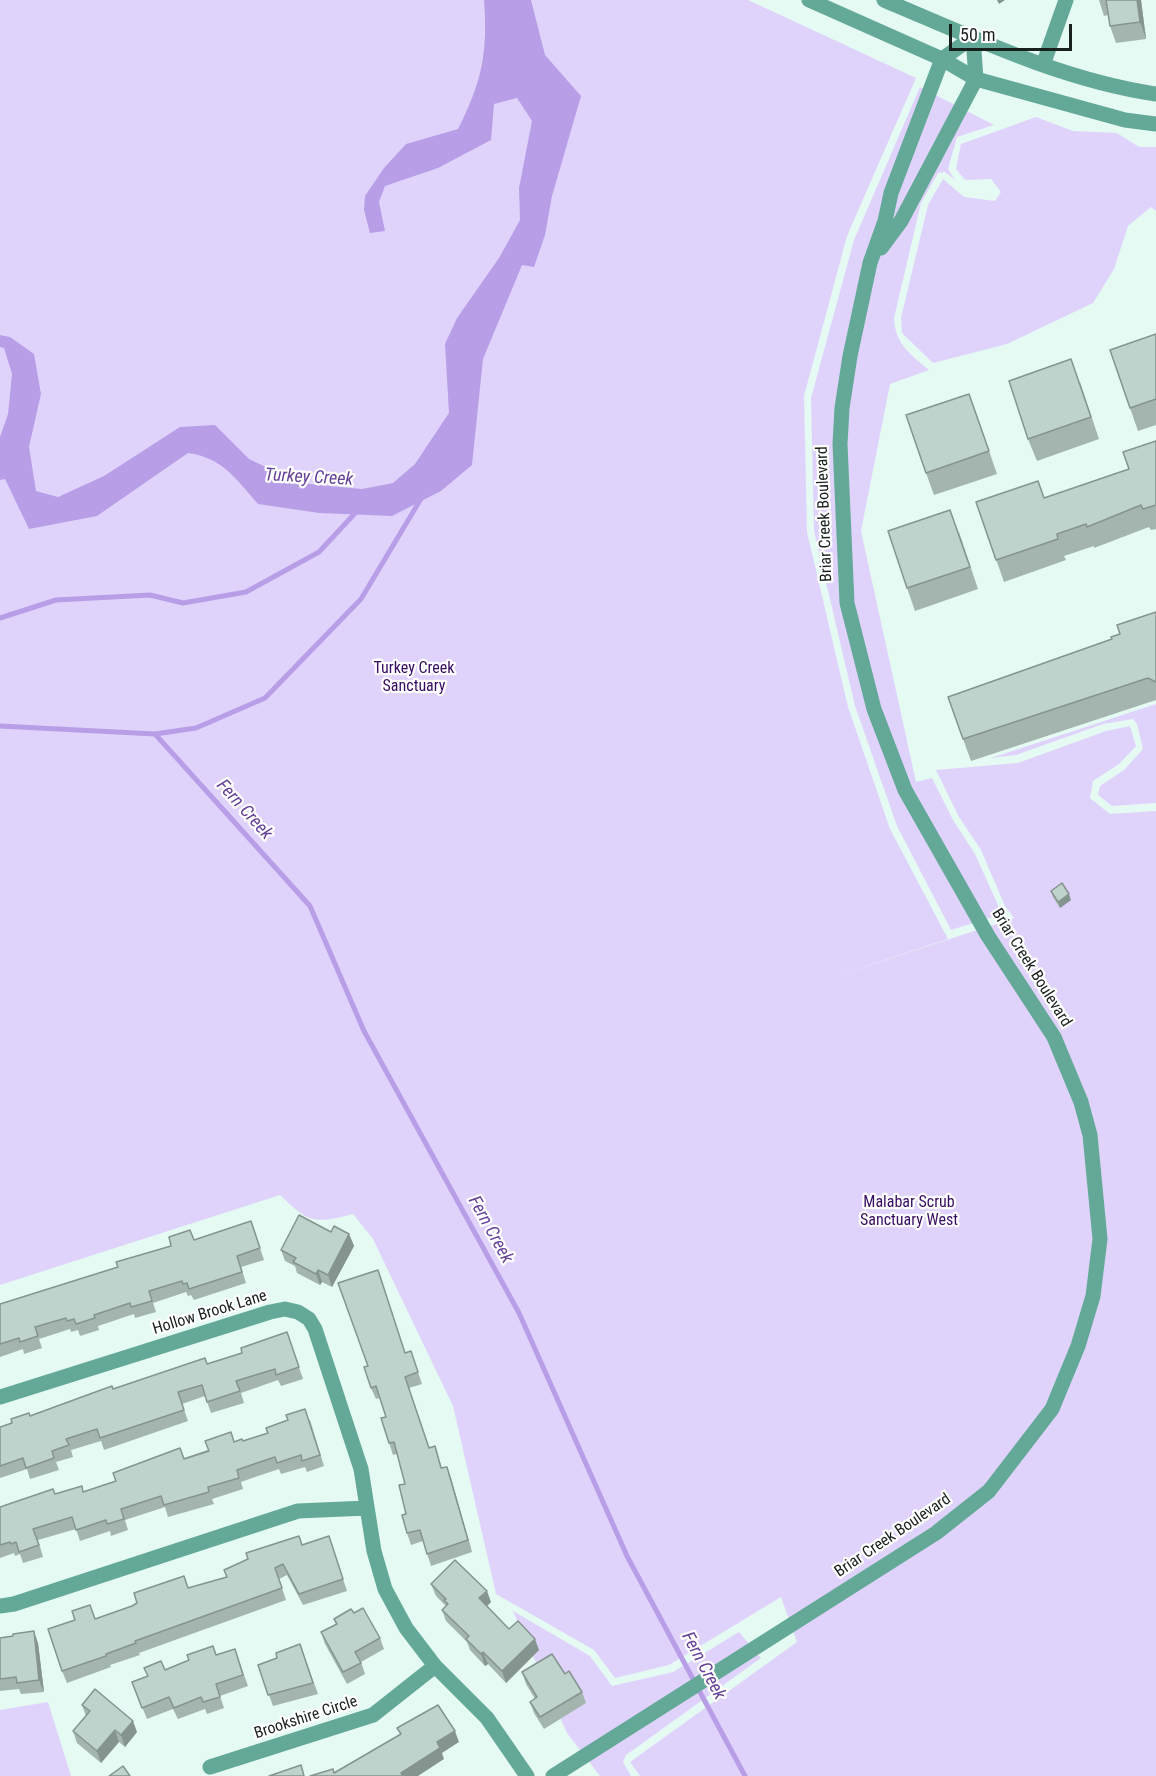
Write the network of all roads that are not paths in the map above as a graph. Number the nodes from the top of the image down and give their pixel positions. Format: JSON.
{"nodes":[{"id":1,"x":809,"y":0,"type":"edge"},
{"id":2,"x":884,"y":0,"type":"edge"},
{"id":3,"x":1066,"y":0,"type":"edge"},
{"id":4,"x":973,"y":38,"type":"junction"},
{"id":5,"x":942,"y":59,"type":"junction"},
{"id":6,"x":1043,"y":65,"type":"junction"},
{"id":7,"x":976,"y":78,"type":"junction"},
{"id":8,"x":1156,"y":94,"type":"edge"},
{"id":9,"x":1156,"y":124,"type":"edge"},
{"id":10,"x":870,"y":263,"type":"junction"},
{"id":11,"x":0,"y":1397,"type":"edge"},
{"id":12,"x":367,"y":1508,"type":"junction"},
{"id":13,"x":0,"y":1606,"type":"edge"},
{"id":14,"x":435,"y":1666,"type":"junction"},
{"id":15,"x":210,"y":1767,"type":"dead end"},
{"id":16,"x":527,"y":1776,"type":"edge"},
{"id":17,"x":553,"y":1776,"type":"edge"}],
"edges":[{"from":1,"to":5,"type":"street"},
{"from":2,"to":4,"type":"street"},
{"from":3,"to":6,"type":"street"},
{"from":4,"to":5,"type":"street"},
{"from":4,"to":6,"type":"street"},
{"from":4,"to":7,"type":"street"},
{"from":5,"to":7,"type":"street"},
{"from":5,"to":10,"type":"street","name":"Briar Creek Boulevard"},
{"from":6,"to":8,"type":"street"},
{"from":7,"to":9,"type":"street"},
{"from":7,"to":10,"type":"street","name":"Briar Creek Boulevard"},
{"from":10,"to":17,"type":"street","name":"Briar Creek Boulevard"},
{"from":11,"to":12,"type":"street","name":"Hollow Brook Lane"},
{"from":12,"to":13,"type":"street"},
{"from":12,"to":14,"type":"street","name":"Hollow Brook Lane"},
{"from":14,"to":15,"type":"street","name":"Brookshire Circle"},
{"from":14,"to":16,"type":"street","name":"Hollow Brook Lane"}]}
